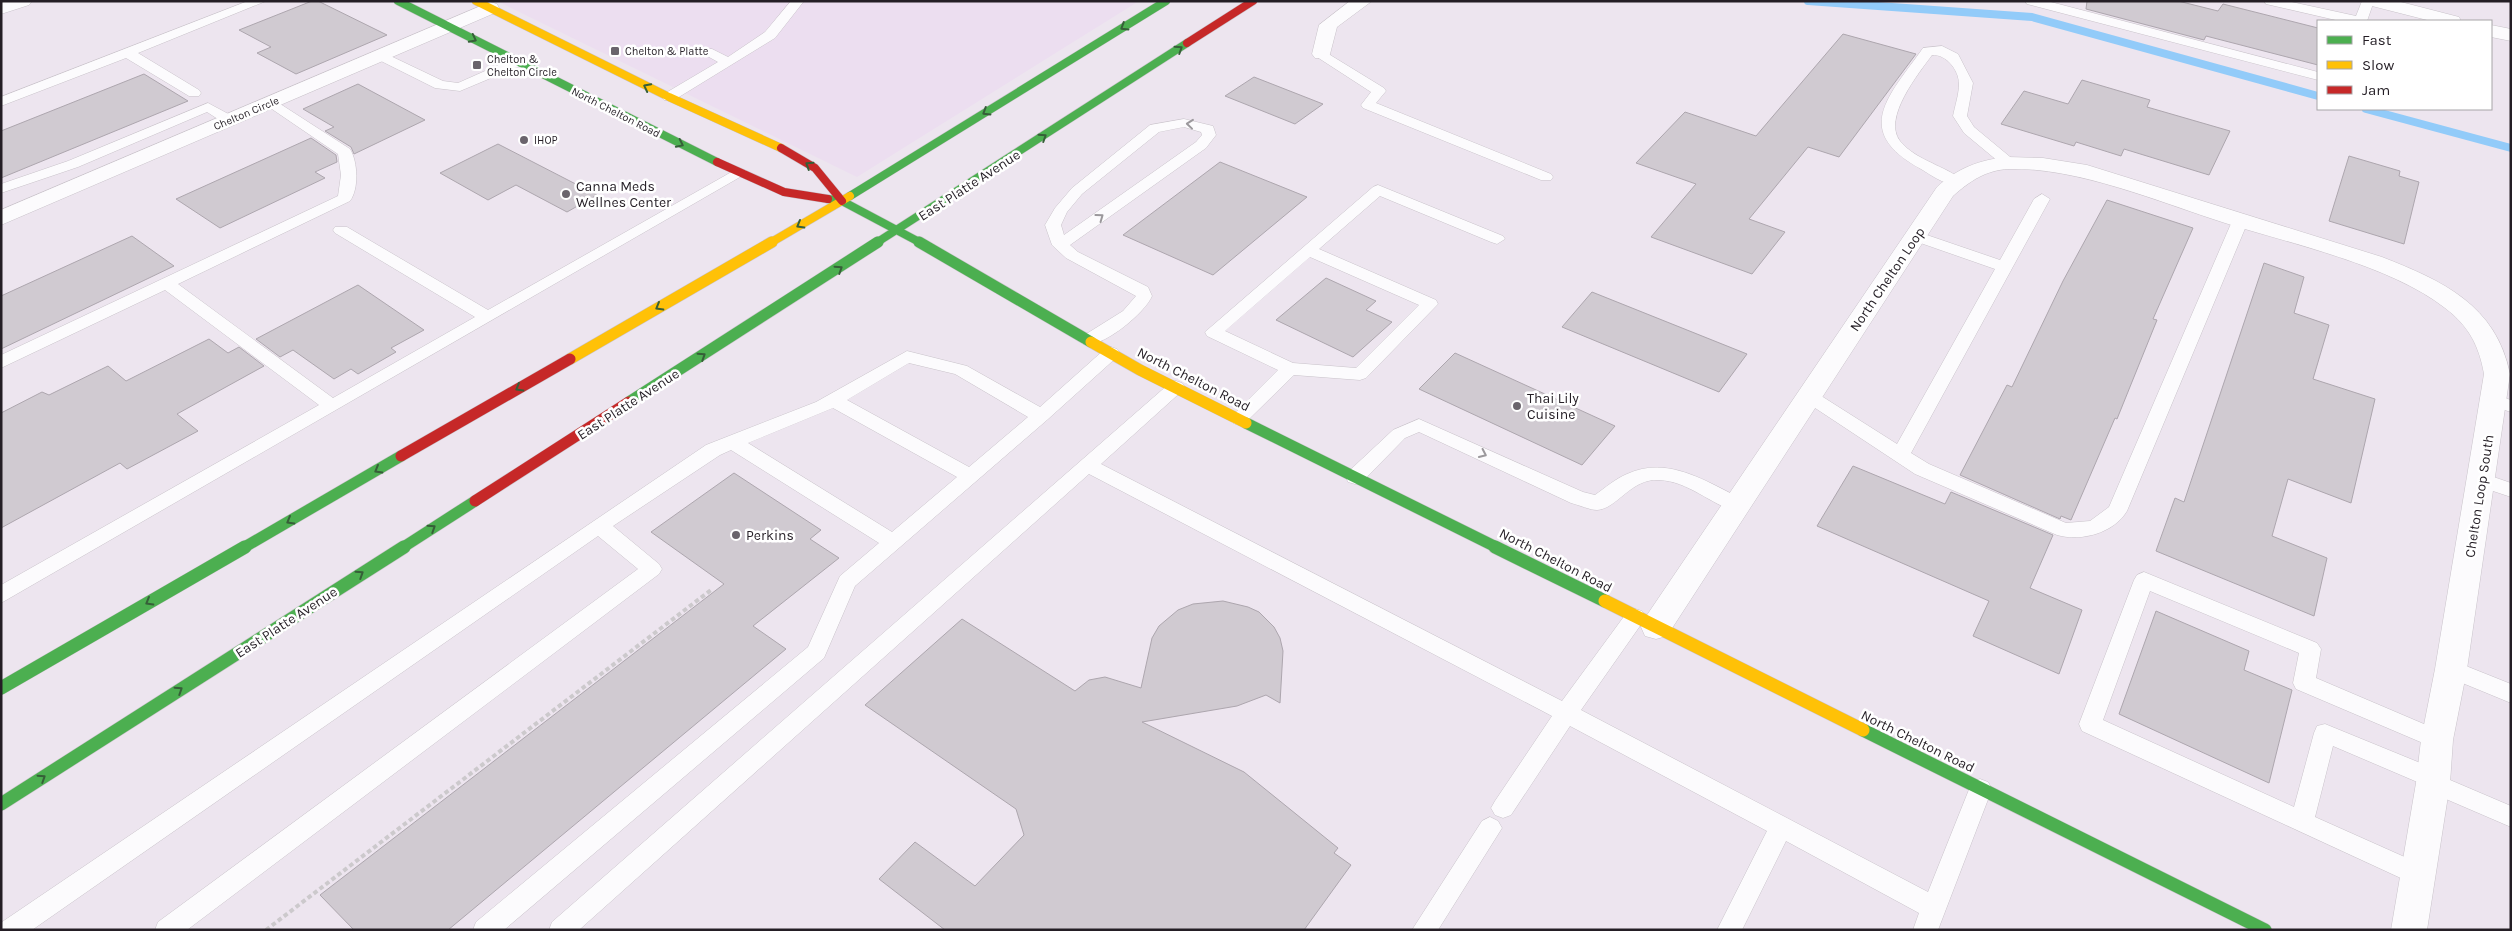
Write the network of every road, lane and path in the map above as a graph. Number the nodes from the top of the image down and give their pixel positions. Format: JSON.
{"nodes":[{"id":1,"x":23,"y":1,"type":"edge"},
{"id":2,"x":260,"y":1,"type":"edge"},
{"id":3,"x":398,"y":1,"type":"edge"},
{"id":4,"x":798,"y":1,"type":"edge"},
{"id":5,"x":1166,"y":1,"type":"edge"},
{"id":6,"x":1252,"y":1,"type":"edge"},
{"id":7,"x":1362,"y":1,"type":"edge"},
{"id":8,"x":2031,"y":1,"type":"edge"},
{"id":9,"x":2270,"y":1,"type":"edge"},
{"id":10,"x":2377,"y":2,"type":"edge"},
{"id":11,"x":483,"y":5,"type":"edge"},
{"id":12,"x":1,"y":9,"type":"edge"},
{"id":13,"x":2362,"y":20,"type":"edge"},
{"id":14,"x":2448,"y":20,"type":"edge"},
{"id":15,"x":447,"y":26,"type":"junction"},
{"id":16,"x":2492,"y":31,"type":"edge"},
{"id":17,"x":2511,"y":35,"type":"edge"},
{"id":18,"x":707,"y":52,"type":"dead end"},
{"id":19,"x":128,"y":53,"type":"junction"},
{"id":20,"x":1322,"y":54,"type":"joint"},
{"id":21,"x":380,"y":55,"type":"junction"},
{"id":22,"x":517,"y":62,"type":"junction"},
{"id":23,"x":730,"y":62,"type":"junction"},
{"id":24,"x":2317,"y":76,"type":"edge"},
{"id":25,"x":194,"y":92,"type":"dead end"},
{"id":26,"x":668,"y":98,"type":"junction"},
{"id":27,"x":1,"y":102,"type":"edge"},
{"id":28,"x":271,"y":102,"type":"junction"},
{"id":29,"x":228,"y":120,"type":"junction"},
{"id":30,"x":2010,"y":164,"type":"junction"},
{"id":31,"x":740,"y":173,"type":"junction"},
{"id":32,"x":1546,"y":177,"type":"dead end"},
{"id":33,"x":1954,"y":181,"type":"junction"},
{"id":34,"x":22,"y":182,"type":"junction"},
{"id":35,"x":1,"y":189,"type":"edge"},
{"id":36,"x":2042,"y":199,"type":"dead end"},
{"id":37,"x":44,"y":200,"type":"junction"},
{"id":38,"x":842,"y":200,"type":"junction"},
{"id":39,"x":1,"y":218,"type":"edge"},
{"id":40,"x":2241,"y":219,"type":"junction"},
{"id":41,"x":341,"y":230,"type":"dead end"},
{"id":42,"x":899,"y":230,"type":"junction"},
{"id":43,"x":1915,"y":236,"type":"junction"},
{"id":44,"x":1497,"y":239,"type":"dead end"},
{"id":45,"x":1060,"y":245,"type":"junction"},
{"id":46,"x":1308,"y":250,"type":"junction"},
{"id":47,"x":2004,"y":267,"type":"junction"},
{"id":48,"x":166,"y":283,"type":"junction"},
{"id":49,"x":488,"y":317,"type":"junction"},
{"id":50,"x":1089,"y":340,"type":"junction"},
{"id":51,"x":1110,"y":353,"type":"junction"},
{"id":52,"x":2504,"y":360,"type":"edge"},
{"id":53,"x":1,"y":362,"type":"edge"},
{"id":54,"x":1290,"y":369,"type":"junction"},
{"id":55,"x":1176,"y":387,"type":"junction"},
{"id":56,"x":1809,"y":396,"type":"junction"},
{"id":57,"x":833,"y":400,"type":"junction"},
{"id":58,"x":2503,"y":403,"type":"edge"},
{"id":59,"x":332,"y":406,"type":"junction"},
{"id":60,"x":1041,"y":416,"type":"junction"},
{"id":61,"x":1239,"y":419,"type":"junction"},
{"id":62,"x":732,"y":442,"type":"junction"},
{"id":63,"x":1900,"y":455,"type":"junction"},
{"id":64,"x":1087,"y":464,"type":"junction"},
{"id":65,"x":971,"y":476,"type":"junction"},
{"id":66,"x":1355,"y":477,"type":"junction"},
{"id":67,"x":2482,"y":480,"type":"junction"},
{"id":68,"x":2511,"y":490,"type":"edge"},
{"id":69,"x":1737,"y":505,"type":"junction"},
{"id":70,"x":599,"y":526,"type":"junction"},
{"id":71,"x":893,"y":542,"type":"junction"},
{"id":72,"x":711,"y":590,"type":"dead end"},
{"id":73,"x":2,"y":594,"type":"edge"},
{"id":74,"x":1645,"y":622,"type":"junction"},
{"id":75,"x":2451,"y":669,"type":"junction"},
{"id":76,"x":1,"y":688,"type":"edge"},
{"id":77,"x":2511,"y":694,"type":"edge"},
{"id":78,"x":1566,"y":713,"type":"junction"},
{"id":79,"x":2437,"y":740,"type":"junction"},
{"id":80,"x":2432,"y":780,"type":"junction"},
{"id":81,"x":1980,"y":788,"type":"junction"},
{"id":82,"x":1,"y":804,"type":"edge"},
{"id":83,"x":2511,"y":817,"type":"edge"},
{"id":84,"x":2302,"y":823,"type":"junction"},
{"id":85,"x":1781,"y":826,"type":"junction"},
{"id":86,"x":2418,"y":875,"type":"junction"},
{"id":87,"x":1934,"y":908,"type":"junction"},
{"id":88,"x":2264,"y":929,"type":"edge"},
{"id":89,"x":11,"y":930,"type":"edge"},
{"id":90,"x":167,"y":930,"type":"edge"},
{"id":91,"x":266,"y":930,"type":"edge"},
{"id":92,"x":485,"y":930,"type":"edge"},
{"id":93,"x":561,"y":930,"type":"edge"},
{"id":94,"x":1424,"y":930,"type":"edge"},
{"id":95,"x":1729,"y":930,"type":"edge"},
{"id":96,"x":1925,"y":930,"type":"edge"},
{"id":97,"x":2409,"y":930,"type":"edge"}],
"edges":[{"from":1,"to":12,"type":"street"},
{"from":2,"to":19,"type":"lane"},
{"from":3,"to":15,"type":"main road","name":"North Chelton Road"},
{"from":4,"to":23,"type":"lane"},
{"from":5,"to":38,"type":"main road","one_way":true},
{"from":42,"to":6,"type":"main road","name":"East Platte Avenue","one_way":true},
{"from":7,"to":20,"type":"street"},
{"from":8,"to":24,"type":"lane"},
{"from":9,"to":13,"type":"lane"},
{"from":10,"to":13,"type":"lane"},
{"from":10,"to":14,"type":"street"},
{"from":11,"to":15,"type":"street","name":"Chelton Circle"},
{"from":26,"to":11,"type":"main road","name":"North Chelton Road","one_way":true},
{"from":15,"to":21,"type":"street","name":"Chelton Circle"},
{"from":15,"to":22,"type":"main road","name":"North Chelton Road","one_way":true},
{"from":16,"to":17,"type":"street"},
{"from":18,"to":23,"type":"lane"},
{"from":19,"to":25,"type":"lane"},
{"from":19,"to":27,"type":"lane"},
{"from":20,"to":32,"type":"lane"},
{"from":21,"to":22,"type":"lane"},
{"from":21,"to":28,"type":"street","name":"Chelton Circle"},
{"from":22,"to":31,"type":"main road","name":"North Chelton Road","one_way":true},
{"from":23,"to":26,"type":"lane"},
{"from":38,"to":26,"type":"main road","name":"North Chelton Road","one_way":true},
{"from":28,"to":29,"type":"street","name":"Chelton Circle"},
{"from":28,"to":48,"type":"lane"},
{"from":29,"to":34,"type":"lane"},
{"from":29,"to":37,"type":"street","name":"Chelton Circle"},
{"from":30,"to":33,"type":"street","name":"North Chelton Loop"},
{"from":30,"to":33,"type":"lane"},
{"from":30,"to":40,"type":"street","name":"North Chelton Loop"},
{"from":31,"to":38,"type":"main road","name":"North Chelton Road"},
{"from":31,"to":49,"type":"lane"},
{"from":33,"to":43,"type":"street","name":"North Chelton Loop"},
{"from":34,"to":35,"type":"lane"},
{"from":34,"to":37,"type":"lane"},
{"from":36,"to":47,"type":"lane"},
{"from":37,"to":39,"type":"street","name":"Chelton Circle"},
{"from":38,"to":42,"type":"main road","name":"North Chelton Road"},
{"from":38,"to":76,"type":"main road","one_way":true},
{"from":40,"to":52,"type":"street","name":"Chelton Loop South"},
{"from":40,"to":63,"type":"lane"},
{"from":41,"to":49,"type":"lane"},
{"from":42,"to":50,"type":"main road","name":"North Chelton Road"},
{"from":82,"to":42,"type":"main road","name":"East Platte Avenue","one_way":true},
{"from":43,"to":47,"type":"lane"},
{"from":43,"to":56,"type":"street","name":"North Chelton Loop"},
{"from":44,"to":46,"type":"lane"},
{"from":45,"to":45,"type":"lane","one_way":true},
{"from":45,"to":50,"type":"lane"},
{"from":46,"to":54,"type":"lane"},
{"from":46,"to":54,"type":"lane"},
{"from":47,"to":63,"type":"lane"},
{"from":48,"to":53,"type":"lane"},
{"from":48,"to":59,"type":"lane"},
{"from":49,"to":59,"type":"lane"},
{"from":50,"to":51,"type":"main road","name":"North Chelton Road"},
{"from":51,"to":55,"type":"main road","name":"North Chelton Road"},
{"from":51,"to":60,"type":"lane"},
{"from":52,"to":58,"type":"street","name":"Chelton Loop South"},
{"from":54,"to":61,"type":"lane"},
{"from":55,"to":61,"type":"main road","name":"North Chelton Road"},
{"from":55,"to":64,"type":"lane"},
{"from":56,"to":63,"type":"lane"},
{"from":56,"to":69,"type":"street","name":"North Chelton Loop"},
{"from":57,"to":60,"type":"lane"},
{"from":57,"to":62,"type":"lane"},
{"from":57,"to":65,"type":"lane"},
{"from":58,"to":67,"type":"street","name":"Chelton Loop South"},
{"from":59,"to":73,"type":"lane"},
{"from":60,"to":65,"type":"lane"},
{"from":61,"to":66,"type":"main road","name":"North Chelton Road"},
{"from":62,"to":70,"type":"lane"},
{"from":62,"to":71,"type":"lane"},
{"from":64,"to":78,"type":"lane"},
{"from":64,"to":93,"type":"lane"},
{"from":65,"to":71,"type":"lane"},
{"from":66,"to":69,"type":"lane","one_way":true},
{"from":66,"to":74,"type":"main road","name":"North Chelton Road"},
{"from":67,"to":68,"type":"lane"},
{"from":67,"to":75,"type":"street","name":"Chelton Loop South"},
{"from":69,"to":74,"type":"street","name":"North Chelton Loop"},
{"from":70,"to":89,"type":"lane"},
{"from":70,"to":90,"type":"lane"},
{"from":71,"to":92,"type":"lane"},
{"from":72,"to":91,"type":"path"},
{"from":74,"to":78,"type":"lane"},
{"from":74,"to":81,"type":"main road","name":"North Chelton Road"},
{"from":75,"to":77,"type":"lane"},
{"from":75,"to":79,"type":"street","name":"Chelton Loop South"},
{"from":78,"to":85,"type":"lane"},
{"from":78,"to":94,"type":"lane"},
{"from":79,"to":80,"type":"street","name":"Chelton Loop South"},
{"from":79,"to":84,"type":"lane"},
{"from":80,"to":83,"type":"lane"},
{"from":80,"to":84,"type":"lane"},
{"from":80,"to":86,"type":"street","name":"Chelton Loop South"},
{"from":81,"to":87,"type":"lane"},
{"from":81,"to":88,"type":"main road","name":"North Chelton Road"},
{"from":84,"to":86,"type":"lane"},
{"from":85,"to":87,"type":"lane"},
{"from":85,"to":95,"type":"lane"},
{"from":86,"to":97,"type":"street","name":"Chelton Loop South"},
{"from":87,"to":96,"type":"lane"}]}
